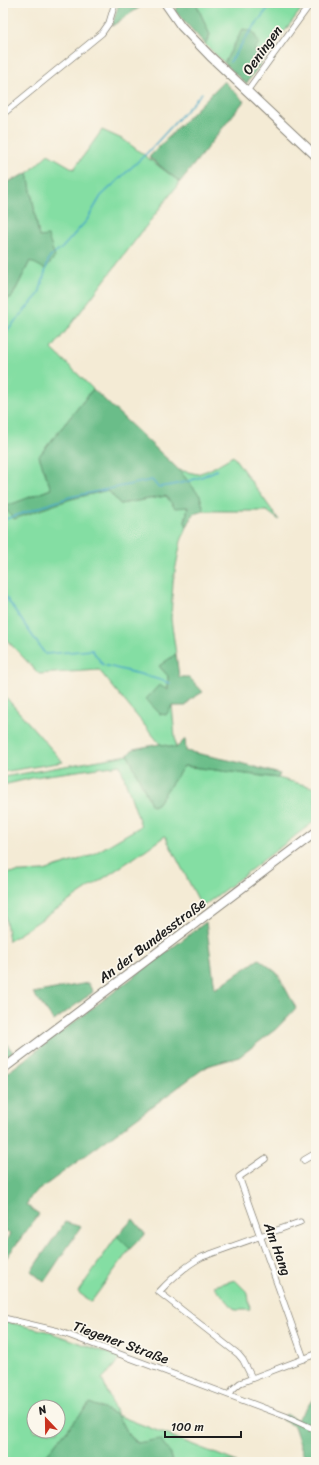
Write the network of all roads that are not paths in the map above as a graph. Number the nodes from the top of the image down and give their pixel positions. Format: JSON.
{"nodes":[{"id":1,"x":115,"y":3,"type":"edge"},
{"id":2,"x":165,"y":3,"type":"edge"},
{"id":3,"x":311,"y":3,"type":"edge"},
{"id":4,"x":246,"y":91,"type":"junction"},
{"id":5,"x":3,"y":114,"type":"edge"},
{"id":6,"x":316,"y":156,"type":"edge"},
{"id":7,"x":316,"y":832,"type":"edge"},
{"id":8,"x":3,"y":1069,"type":"edge"},
{"id":9,"x":316,"y":1153,"type":"edge"},
{"id":10,"x":265,"y":1159,"type":"dead end"},
{"id":11,"x":304,"y":1160,"type":"dead end"},
{"id":12,"x":300,"y":1222,"type":"dead end"},
{"id":13,"x":261,"y":1237,"type":"junction"},
{"id":14,"x":3,"y":1318,"type":"edge"},
{"id":15,"x":316,"y":1354,"type":"edge"},
{"id":16,"x":304,"y":1359,"type":"junction"},
{"id":17,"x":252,"y":1378,"type":"junction"},
{"id":18,"x":229,"y":1395,"type":"junction"},
{"id":19,"x":316,"y":1430,"type":"edge"}],
"edges":[{"from":1,"to":5,"type":"street"},
{"from":2,"to":4,"type":"main road"},
{"from":3,"to":4,"type":"street","name":"Oeningen"},
{"from":4,"to":6,"type":"main road"},
{"from":7,"to":8,"type":"main road","name":"An der Bundesstraße"},
{"from":9,"to":11,"type":"street"},
{"from":10,"to":13,"type":"street","name":"Am Hang"},
{"from":12,"to":13,"type":"street"},
{"from":13,"to":16,"type":"street","name":"Am Hang"},
{"from":13,"to":17,"type":"street"},
{"from":14,"to":18,"type":"street","name":"Tiegener Straße"},
{"from":15,"to":16,"type":"street"},
{"from":16,"to":17,"type":"street"},
{"from":17,"to":18,"type":"street"},
{"from":18,"to":19,"type":"street","name":"Tiegener Straße"}]}
